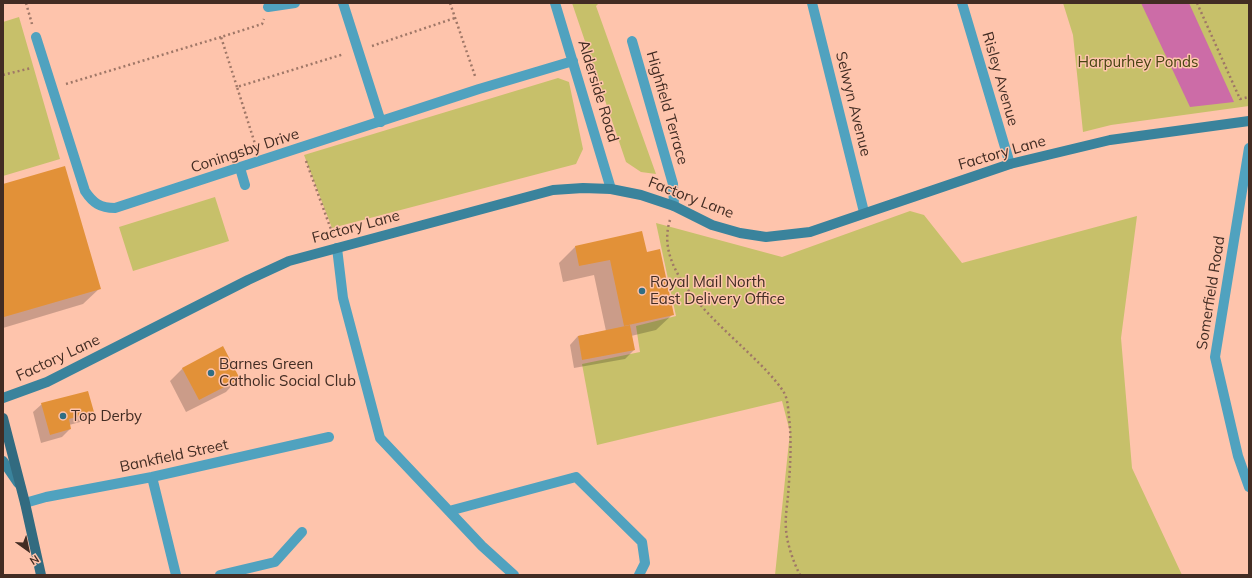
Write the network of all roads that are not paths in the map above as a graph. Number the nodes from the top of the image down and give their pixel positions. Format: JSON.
{"nodes":[{"id":1,"x":295,"y":3,"type":"edge"},
{"id":2,"x":343,"y":3,"type":"edge"},
{"id":3,"x":555,"y":3,"type":"edge"},
{"id":4,"x":812,"y":3,"type":"edge"},
{"id":5,"x":962,"y":3,"type":"edge"},
{"id":6,"x":268,"y":7,"type":"road end"},
{"id":7,"x":36,"y":37,"type":"road end"},
{"id":8,"x":632,"y":41,"type":"dead end"},
{"id":9,"x":574,"y":61,"type":"junction"},
{"id":10,"x":1249,"y":121,"type":"edge"},
{"id":11,"x":381,"y":122,"type":"junction"},
{"id":12,"x":1249,"y":148,"type":"edge"},
{"id":13,"x":1010,"y":164,"type":"junction"},
{"id":14,"x":240,"y":168,"type":"junction"},
{"id":15,"x":245,"y":185,"type":"dead end"},
{"id":16,"x":611,"y":189,"type":"junction"},
{"id":17,"x":674,"y":206,"type":"junction"},
{"id":18,"x":864,"y":212,"type":"junction"},
{"id":19,"x":337,"y":248,"type":"junction"},
{"id":20,"x":3,"y":398,"type":"edge"},
{"id":21,"x":3,"y":418,"type":"edge"},
{"id":22,"x":329,"y":437,"type":"dead end"},
{"id":23,"x":3,"y":461,"type":"edge"},
{"id":24,"x":152,"y":478,"type":"junction"},
{"id":25,"x":1249,"y":487,"type":"edge"},
{"id":26,"x":22,"y":492,"type":"junction"},
{"id":27,"x":25,"y":503,"type":"junction"},
{"id":28,"x":449,"y":511,"type":"junction"},
{"id":29,"x":302,"y":532,"type":"dead end"},
{"id":30,"x":41,"y":575,"type":"edge"},
{"id":31,"x":176,"y":575,"type":"edge"},
{"id":32,"x":220,"y":575,"type":"edge"},
{"id":33,"x":514,"y":575,"type":"edge"},
{"id":34,"x":639,"y":575,"type":"edge"}],
"edges":[{"from":1,"to":6,"type":"street"},
{"from":2,"to":11,"type":"street"},
{"from":3,"to":9,"type":"street","name":"Alderside Road"},
{"from":4,"to":18,"type":"street","name":"Selwyn Avenue"},
{"from":5,"to":13,"type":"street","name":"Risley Avenue"},
{"from":7,"to":14,"type":"street","name":"Coningsby Drive"},
{"from":8,"to":17,"type":"street","name":"Highfield Terrace"},
{"from":9,"to":11,"type":"street","name":"Coningsby Drive"},
{"from":9,"to":16,"type":"street","name":"Alderside Road"},
{"from":10,"to":13,"type":"street","name":"Factory Lane"},
{"from":11,"to":14,"type":"street","name":"Coningsby Drive"},
{"from":12,"to":25,"type":"street","name":"Somerfield Road"},
{"from":13,"to":18,"type":"street","name":"Factory Lane"},
{"from":14,"to":15,"type":"street"},
{"from":16,"to":17,"type":"street","name":"Factory Lane"},
{"from":16,"to":19,"type":"street","name":"Factory Lane"},
{"from":17,"to":18,"type":"street","name":"Factory Lane"},
{"from":19,"to":20,"type":"street","name":"Factory Lane"},
{"from":19,"to":28,"type":"street"},
{"from":21,"to":26,"type":"main road"},
{"from":22,"to":24,"type":"street","name":"Bankfield Street"},
{"from":23,"to":26,"type":"street"},
{"from":24,"to":27,"type":"street","name":"Bankfield Street"},
{"from":24,"to":31,"type":"street"},
{"from":26,"to":27,"type":"main road"},
{"from":27,"to":30,"type":"main road"},
{"from":28,"to":33,"type":"street"},
{"from":28,"to":34,"type":"street"},
{"from":29,"to":32,"type":"street"}]}
